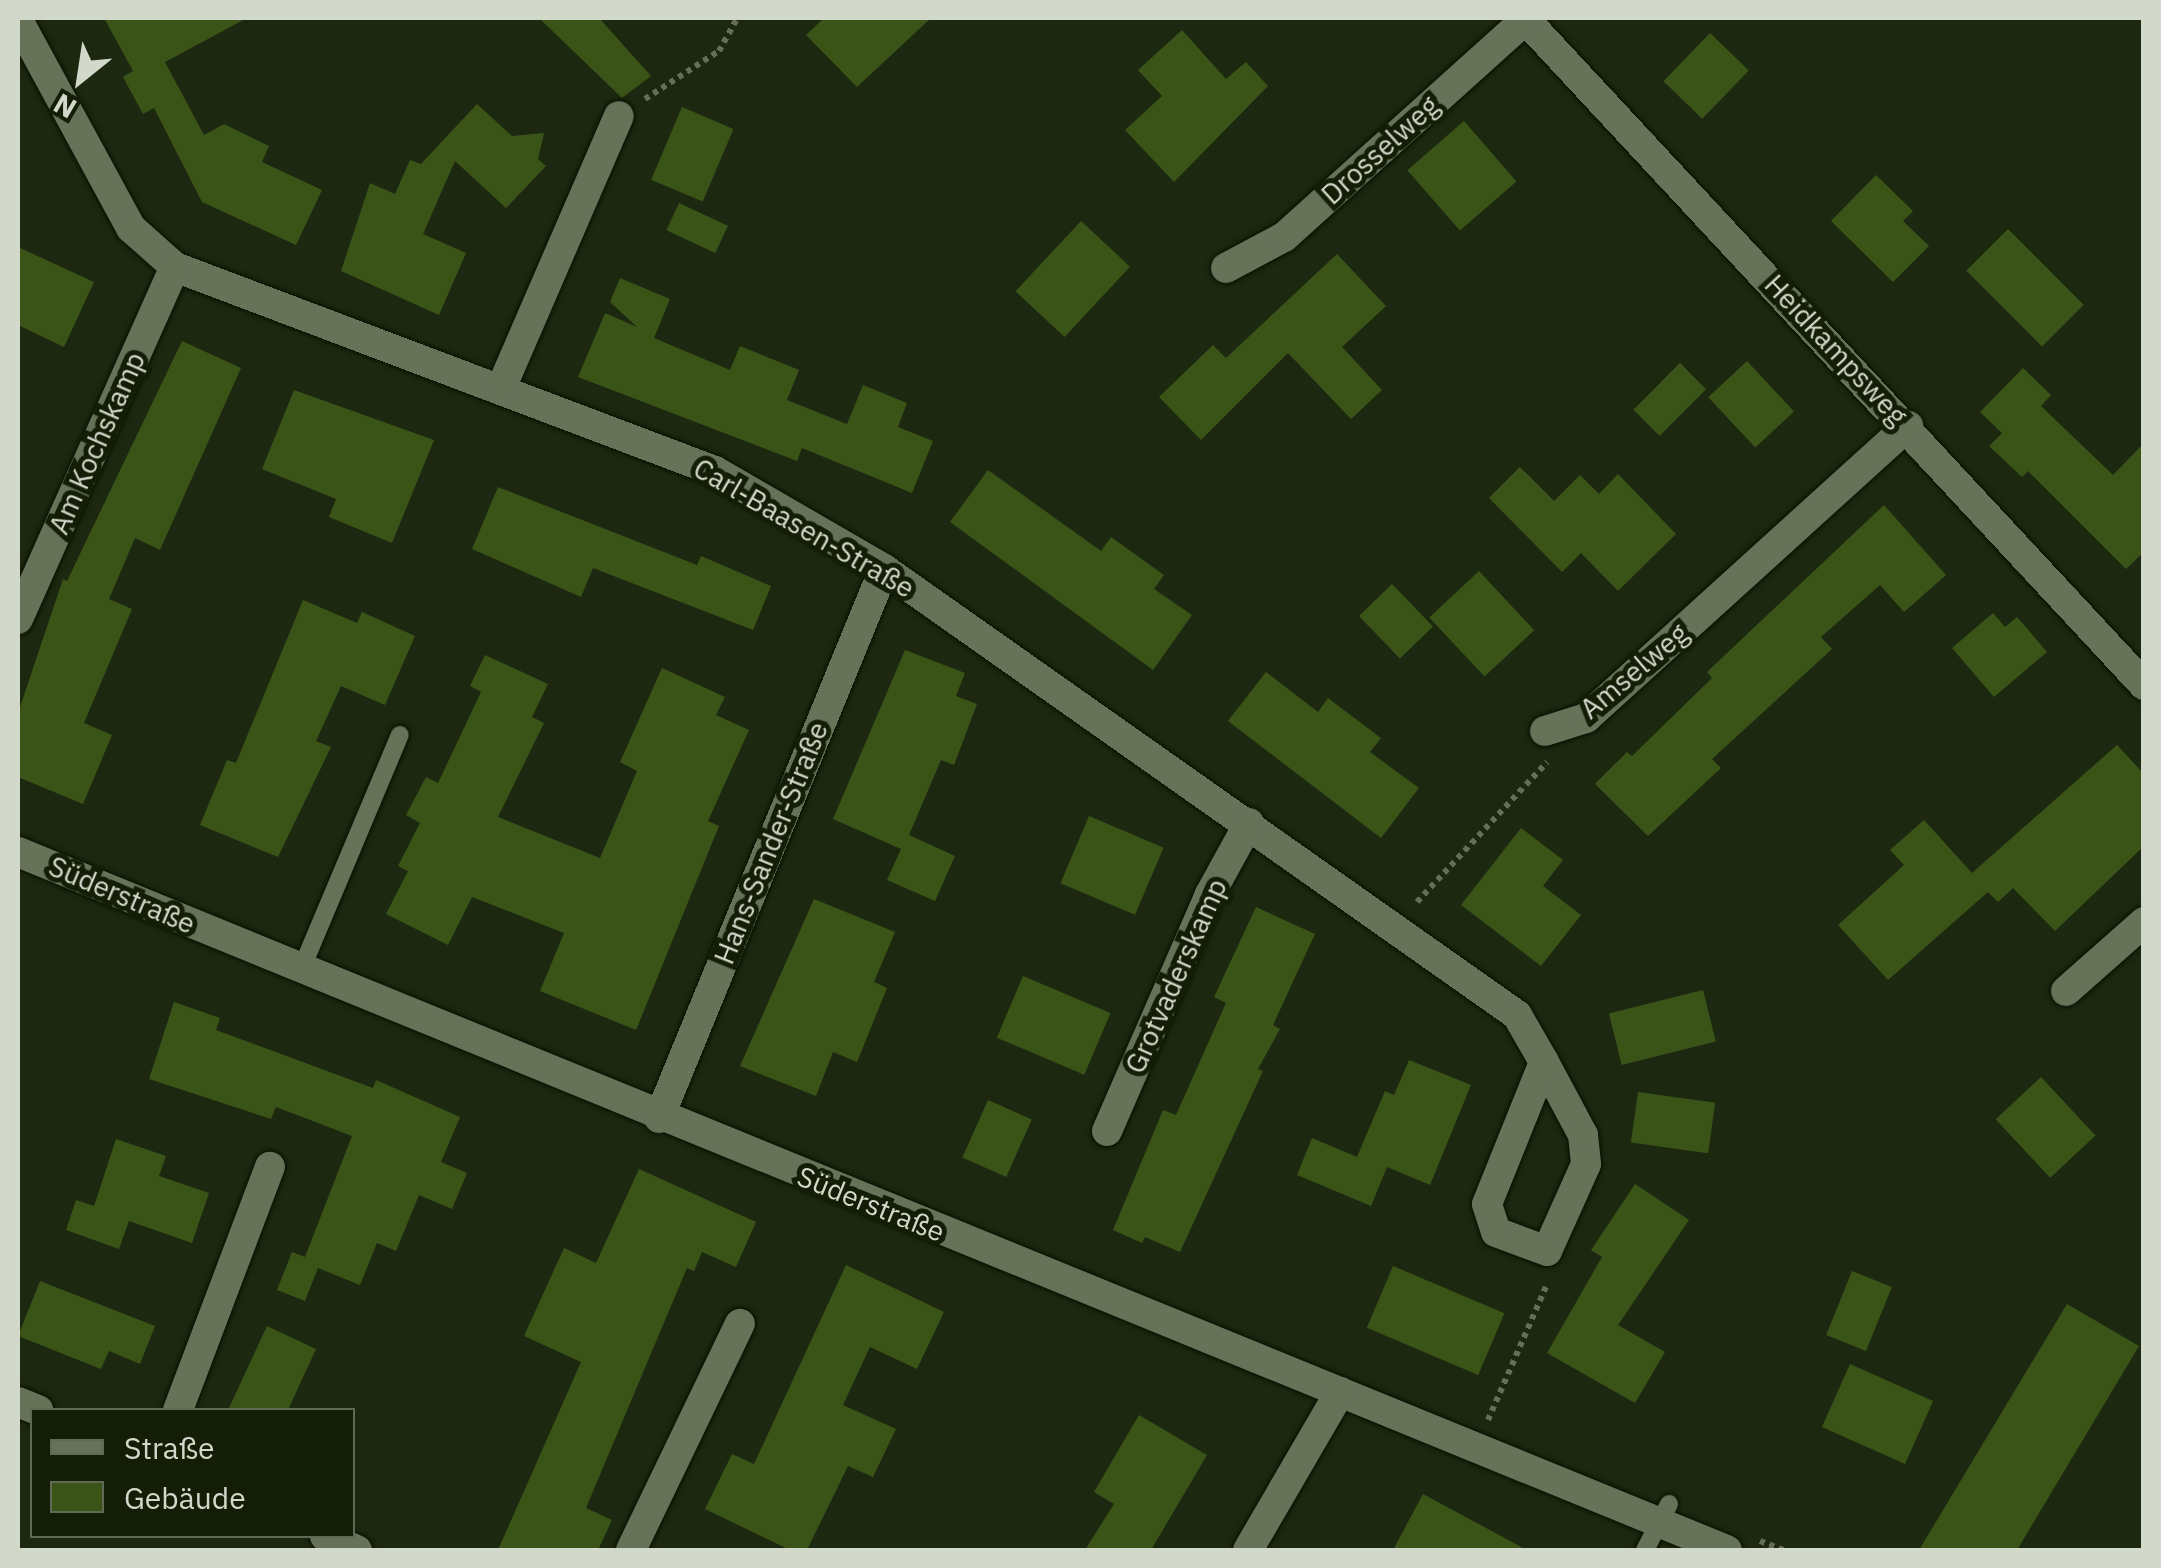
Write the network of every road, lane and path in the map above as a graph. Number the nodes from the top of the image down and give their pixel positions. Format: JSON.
{"nodes":[{"id":1,"x":737,"y":18,"type":"edge"},
{"id":2,"x":1525,"y":18,"type":"edge"},
{"id":3,"x":18,"y":20,"type":"edge"},
{"id":4,"x":619,"y":116,"type":"joint"},
{"id":5,"x":175,"y":266,"type":"junction"},
{"id":6,"x":1226,"y":268,"type":"dead end"},
{"id":7,"x":502,"y":386,"type":"junction"},
{"id":8,"x":1908,"y":426,"type":"junction"},
{"id":9,"x":884,"y":569,"type":"junction"},
{"id":10,"x":18,"y":619,"type":"edge"},
{"id":11,"x":2144,"y":685,"type":"edge"},
{"id":12,"x":1545,"y":731,"type":"joint"},
{"id":13,"x":400,"y":735,"type":"dead end"},
{"id":14,"x":1248,"y":824,"type":"junction"},
{"id":15,"x":18,"y":852,"type":"edge"},
{"id":16,"x":2144,"y":922,"type":"edge"},
{"id":17,"x":1400,"y":931,"type":"junction"},
{"id":18,"x":301,"y":970,"type":"junction"},
{"id":19,"x":2066,"y":991,"type":"dead end"},
{"id":20,"x":1544,"y":1062,"type":"junction"},
{"id":21,"x":659,"y":1118,"type":"junction"},
{"id":22,"x":1107,"y":1131,"type":"dead end"},
{"id":23,"x":270,"y":1168,"type":"dead end"},
{"id":24,"x":1548,"y":1251,"type":"junction"},
{"id":25,"x":740,"y":1324,"type":"dead end"},
{"id":26,"x":1340,"y":1392,"type":"junction"},
{"id":27,"x":179,"y":1408,"type":"edge"},
{"id":28,"x":1484,"y":1430,"type":"dead end"},
{"id":29,"x":1665,"y":1514,"type":"junction"},
{"id":30,"x":330,"y":1538,"type":"edge"},
{"id":31,"x":357,"y":1550,"type":"edge"},
{"id":32,"x":631,"y":1550,"type":"edge"},
{"id":33,"x":1248,"y":1550,"type":"edge"},
{"id":34,"x":1645,"y":1550,"type":"edge"},
{"id":35,"x":1727,"y":1550,"type":"edge"}],
"edges":[{"from":1,"to":4,"type":"path"},
{"from":2,"to":6,"type":"street","name":"Drosselweg"},
{"from":2,"to":8,"type":"street","name":"Heidkampsweg"},
{"from":3,"to":5,"type":"street","name":"Carl-Baasen-Straße"},
{"from":4,"to":7,"type":"street"},
{"from":5,"to":7,"type":"street","name":"Carl-Baasen-Straße"},
{"from":5,"to":10,"type":"street","name":"Am Kochskamp"},
{"from":7,"to":9,"type":"street","name":"Carl-Baasen-Straße"},
{"from":8,"to":11,"type":"street","name":"Heidkampsweg"},
{"from":8,"to":12,"type":"street","name":"Amselweg"},
{"from":9,"to":14,"type":"street","name":"Carl-Baasen-Straße"},
{"from":9,"to":21,"type":"street","name":"Hans-Sander-Straße"},
{"from":12,"to":17,"type":"path"},
{"from":13,"to":18,"type":"lane"},
{"from":14,"to":17,"type":"street","name":"Carl-Baasen-Straße"},
{"from":14,"to":22,"type":"street","name":"Grotvaderskamp"},
{"from":15,"to":18,"type":"street","name":"Süderstraße"},
{"from":16,"to":19,"type":"street"},
{"from":17,"to":20,"type":"street","name":"Carl-Baasen-Straße"},
{"from":18,"to":21,"type":"street","name":"Süderstraße"},
{"from":20,"to":24,"type":"street","name":"Carl-Baasen-Straße"},
{"from":20,"to":24,"type":"street"},
{"from":21,"to":26,"type":"street","name":"Süderstraße"},
{"from":23,"to":27,"type":"street"},
{"from":24,"to":28,"type":"path"},
{"from":25,"to":32,"type":"street"},
{"from":26,"to":29,"type":"street","name":"Süderstraße"},
{"from":26,"to":33,"type":"street"},
{"from":29,"to":34,"type":"lane"},
{"from":29,"to":35,"type":"street","name":"Süderstraße"},
{"from":30,"to":31,"type":"street"}]}
